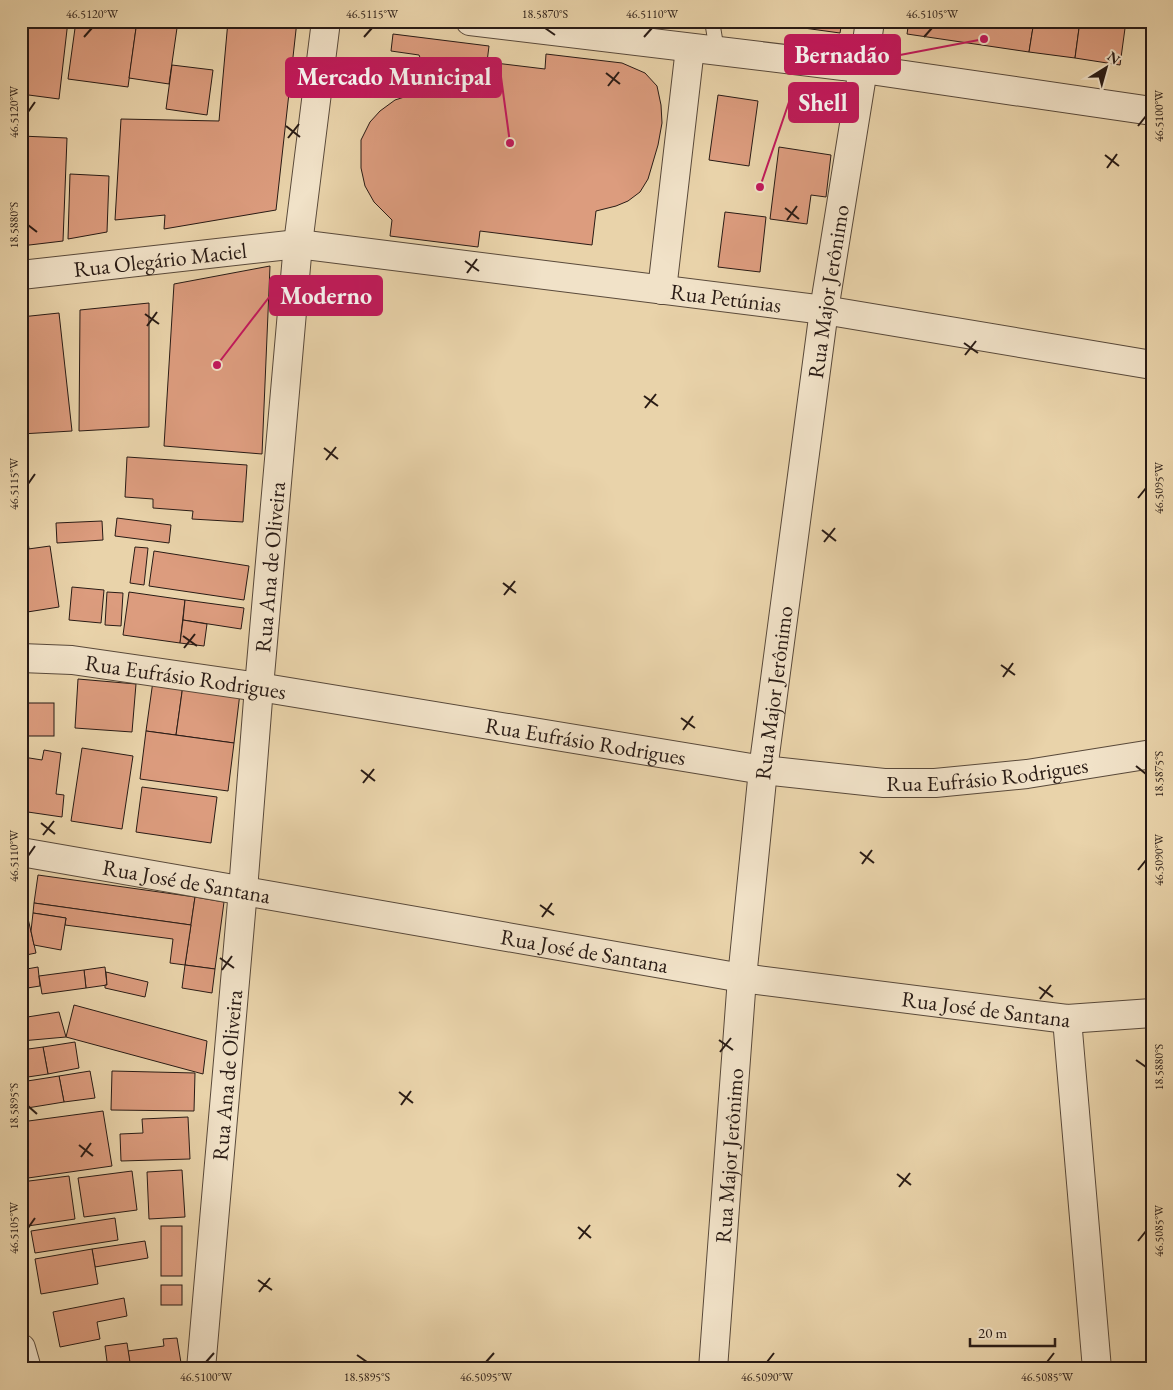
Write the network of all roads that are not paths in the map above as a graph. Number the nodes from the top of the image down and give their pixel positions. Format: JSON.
{"nodes":[{"id":1,"x":326,"y":21,"type":"edge"},
{"id":2,"x":470,"y":21,"type":"edge"},
{"id":3,"x":712,"y":21,"type":"edge"},
{"id":4,"x":870,"y":21,"type":"edge"},
{"id":5,"x":690,"y":48,"type":"junction"},
{"id":6,"x":717,"y":51,"type":"junction"},
{"id":7,"x":864,"y":69,"type":"junction"},
{"id":8,"x":1152,"y":110,"type":"edge"},
{"id":9,"x":298,"y":244,"type":"junction"},
{"id":10,"x":21,"y":275,"type":"edge"},
{"id":11,"x":662,"y":290,"type":"junction"},
{"id":12,"x":824,"y":310,"type":"junction"},
{"id":13,"x":1152,"y":365,"type":"edge"},
{"id":14,"x":21,"y":658,"type":"edge"},
{"id":15,"x":258,"y":687,"type":"junction"},
{"id":16,"x":1152,"y":754,"type":"edge"},
{"id":17,"x":763,"y":770,"type":"junction"},
{"id":18,"x":21,"y":852,"type":"edge"},
{"id":19,"x":243,"y":890,"type":"junction"},
{"id":20,"x":742,"y":978,"type":"junction"},
{"id":21,"x":1152,"y":1013,"type":"edge"},
{"id":22,"x":1067,"y":1019,"type":"junction"},
{"id":23,"x":21,"y":1348,"type":"edge"},
{"id":24,"x":27,"y":1369,"type":"edge"},
{"id":25,"x":201,"y":1369,"type":"edge"},
{"id":26,"x":713,"y":1369,"type":"edge"},
{"id":27,"x":1098,"y":1369,"type":"edge"}],
"edges":[{"from":1,"to":9,"type":"street","name":"Rua Ana de Oliveira"},
{"from":2,"to":5,"type":"street"},
{"from":3,"to":6,"type":"lane"},
{"from":4,"to":7,"type":"street","name":"Rua Major Jerônimo"},
{"from":5,"to":6,"type":"street"},
{"from":5,"to":11,"type":"street"},
{"from":6,"to":7,"type":"street"},
{"from":7,"to":8,"type":"street"},
{"from":7,"to":12,"type":"street","name":"Rua Major Jerônimo"},
{"from":9,"to":10,"type":"street","name":"Rua Olegário Maciel"},
{"from":9,"to":11,"type":"street","name":"Rua Petúnias"},
{"from":9,"to":15,"type":"street","name":"Rua Ana de Oliveira"},
{"from":11,"to":12,"type":"street","name":"Rua Petúnias"},
{"from":12,"to":13,"type":"street","name":"Rua Petúnias"},
{"from":12,"to":17,"type":"street","name":"Rua Major Jerônimo"},
{"from":14,"to":15,"type":"street","name":"Rua Eufrásio Rodrigues"},
{"from":15,"to":17,"type":"street","name":"Rua Eufrásio Rodrigues"},
{"from":15,"to":19,"type":"street","name":"Rua Ana de Oliveira"},
{"from":16,"to":17,"type":"street","name":"Rua Eufrásio Rodrigues"},
{"from":17,"to":20,"type":"street","name":"Rua Major Jerônimo"},
{"from":18,"to":19,"type":"street","name":"Rua José de Santana"},
{"from":19,"to":20,"type":"street","name":"Rua José de Santana"},
{"from":19,"to":25,"type":"street","name":"Rua Ana de Oliveira"},
{"from":20,"to":22,"type":"street","name":"Rua José de Santana"},
{"from":20,"to":26,"type":"street","name":"Rua Major Jerônimo"},
{"from":21,"to":22,"type":"street","name":"Rua José de Santana"},
{"from":22,"to":27,"type":"street"},
{"from":23,"to":24,"type":"street"}]}
